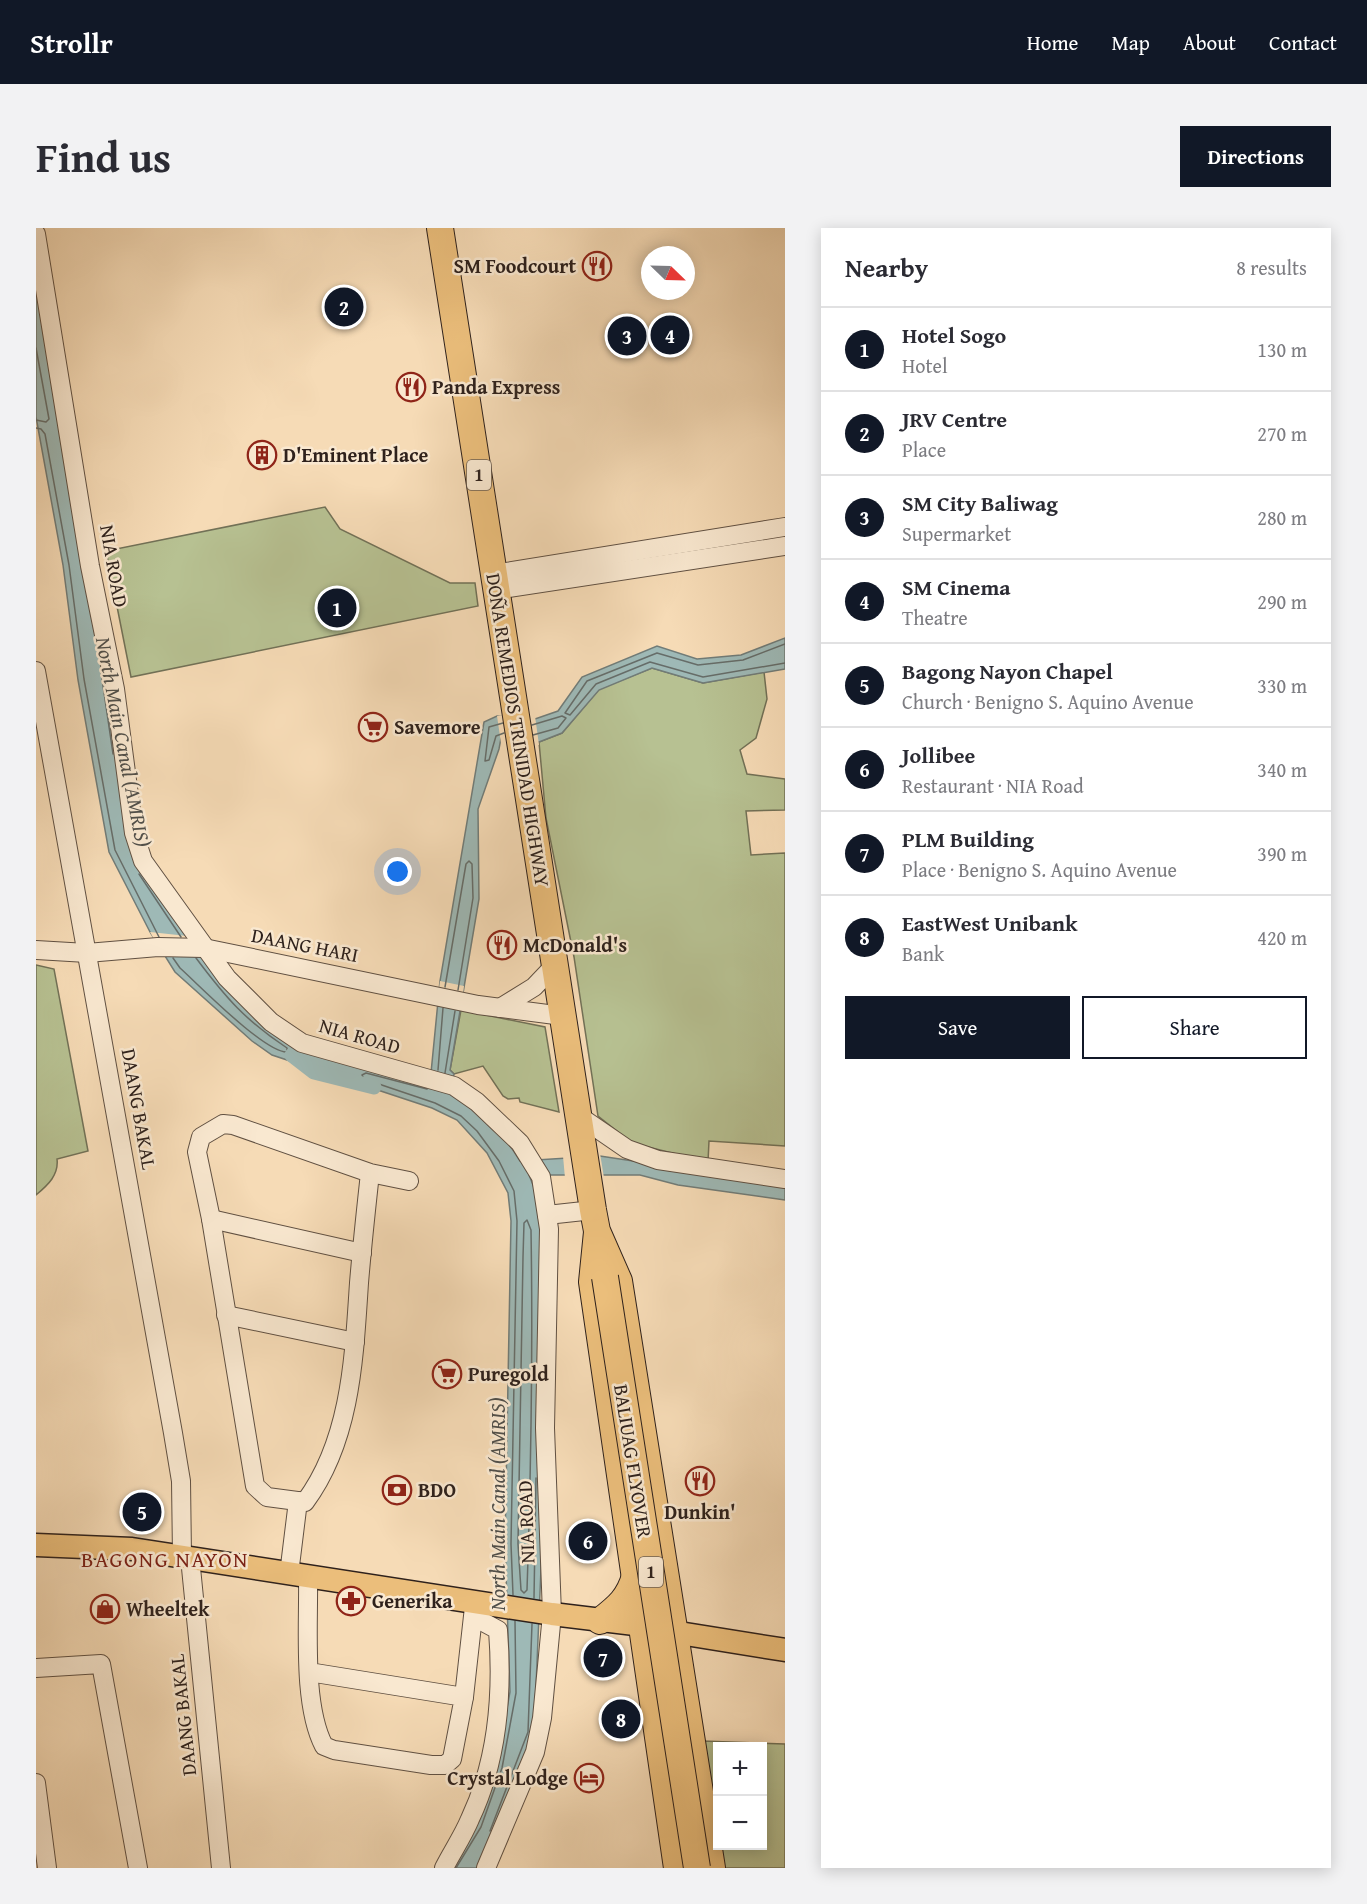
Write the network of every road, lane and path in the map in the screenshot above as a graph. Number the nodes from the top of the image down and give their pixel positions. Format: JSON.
{"nodes":[{"id":1,"x":440,"y":228,"type":"edge"},
{"id":2,"x":36,"y":234,"type":"edge"},
{"id":3,"x":785,"y":527,"type":"edge"},
{"id":4,"x":785,"y":546,"type":"edge"},
{"id":5,"x":495,"y":582,"type":"junction"},
{"id":6,"x":36,"y":671,"type":"edge"},
{"id":7,"x":204,"y":948,"type":"junction"},
{"id":8,"x":36,"y":950,"type":"edge"},
{"id":9,"x":87,"y":953,"type":"junction"},
{"id":10,"x":555,"y":965,"type":"junction"},
{"id":11,"x":500,"y":1008,"type":"junction"},
{"id":12,"x":563,"y":1016,"type":"junction"},
{"id":13,"x":579,"y":1116,"type":"junction"},
{"id":14,"x":370,"y":1173,"type":"junction"},
{"id":15,"x":785,"y":1179,"type":"edge"},
{"id":16,"x":409,"y":1180,"type":"dead end"},
{"id":17,"x":547,"y":1215,"type":"junction"},
{"id":18,"x":211,"y":1219,"type":"junction"},
{"id":19,"x":595,"y":1221,"type":"junction"},
{"id":20,"x":362,"y":1253,"type":"junction"},
{"id":21,"x":226,"y":1315,"type":"junction"},
{"id":22,"x":355,"y":1342,"type":"junction"},
{"id":23,"x":298,"y":1501,"type":"junction"},
{"id":24,"x":36,"y":1545,"type":"edge"},
{"id":25,"x":186,"y":1557,"type":"junction"},
{"id":26,"x":299,"y":1576,"type":"junction"},
{"id":27,"x":635,"y":1576,"type":"junction"},
{"id":28,"x":481,"y":1608,"type":"junction"},
{"id":29,"x":546,"y":1613,"type":"junction"},
{"id":30,"x":600,"y":1621,"type":"junction"},
{"id":31,"x":643,"y":1625,"type":"junction"},
{"id":32,"x":672,"y":1632,"type":"junction"},
{"id":33,"x":785,"y":1650,"type":"edge"},
{"id":34,"x":36,"y":1668,"type":"edge"},
{"id":35,"x":309,"y":1672,"type":"junction"},
{"id":36,"x":464,"y":1697,"type":"junction"},
{"id":37,"x":36,"y":1783,"type":"edge"},
{"id":38,"x":47,"y":1868,"type":"edge"},
{"id":39,"x":138,"y":1868,"type":"edge"},
{"id":40,"x":221,"y":1868,"type":"edge"},
{"id":41,"x":444,"y":1868,"type":"edge"},
{"id":42,"x":486,"y":1868,"type":"edge"},
{"id":43,"x":677,"y":1868,"type":"edge"},
{"id":44,"x":697,"y":1868,"type":"edge"},
{"id":45,"x":712,"y":1868,"type":"edge"}],
"edges":[{"from":1,"to":5,"type":"highway","name":"DOÑA REMEDIOS TRINIDAD HIGHWAY","number":"1"},
{"from":2,"to":7,"type":"street","name":"NIA ROAD"},
{"from":3,"to":5,"type":"street"},
{"from":4,"to":5,"type":"street"},
{"from":5,"to":10,"type":"highway","name":"DOÑA REMEDIOS TRINIDAD HIGHWAY","number":"1"},
{"from":6,"to":9,"type":"street","name":"DAANG BAKAL"},
{"from":7,"to":9,"type":"street","name":"DAANG HARI"},
{"from":7,"to":11,"type":"street","name":"DAANG HARI"},
{"from":7,"to":17,"type":"street","name":"NIA ROAD"},
{"from":8,"to":9,"type":"street","name":"DAANG HARI"},
{"from":9,"to":25,"type":"street","name":"DAANG BAKAL"},
{"from":10,"to":11,"type":"street"},
{"from":10,"to":12,"type":"highway","name":"DOÑA REMEDIOS TRINIDAD HIGHWAY","number":"1"},
{"from":11,"to":12,"type":"street","name":"DAANG HARI"},
{"from":12,"to":13,"type":"highway","name":"DOÑA REMEDIOS TRINIDAD HIGHWAY","number":"1"},
{"from":13,"to":15,"type":"street"},
{"from":13,"to":19,"type":"highway","name":"DOÑA REMEDIOS TRINIDAD HIGHWAY","number":"1"},
{"from":14,"to":16,"type":"street"},
{"from":14,"to":18,"type":"street"},
{"from":14,"to":20,"type":"street"},
{"from":17,"to":19,"type":"street"},
{"from":17,"to":29,"type":"street","name":"NIA ROAD"},
{"from":18,"to":20,"type":"street"},
{"from":18,"to":21,"type":"street"},
{"from":19,"to":27,"type":"highway","name":"DOÑA REMEDIOS TRINIDAD HIGHWAY","number":"1"},
{"from":19,"to":32,"type":"highway","name":"DOÑA REMEDIOS TRINIDAD HIGHWAY","number":"1"},
{"from":19,"to":44,"type":"highway","name":"BALIUAG FLYOVER","number":"1","bridge":true},
{"from":20,"to":22,"type":"street"},
{"from":21,"to":22,"type":"street"},
{"from":21,"to":23,"type":"street"},
{"from":22,"to":23,"type":"street"},
{"from":23,"to":26,"type":"street"},
{"from":24,"to":25,"type":"main road"},
{"from":25,"to":26,"type":"main road"},
{"from":25,"to":40,"type":"street","name":"DAANG BAKAL"},
{"from":26,"to":28,"type":"main road"},
{"from":26,"to":35,"type":"street"},
{"from":27,"to":30,"type":"highway"},
{"from":27,"to":31,"type":"highway","name":"DOÑA REMEDIOS TRINIDAD HIGHWAY","number":"1"},
{"from":28,"to":29,"type":"main road"},
{"from":28,"to":36,"type":"street"},
{"from":28,"to":41,"type":"street"},
{"from":29,"to":30,"type":"main road"},
{"from":29,"to":42,"type":"street","name":"NIA ROAD"},
{"from":30,"to":31,"type":"main road"},
{"from":31,"to":43,"type":"highway","name":"DOÑA REMEDIOS TRINIDAD HIGHWAY","number":"1"},
{"from":32,"to":33,"type":"main road"},
{"from":32,"to":45,"type":"highway","name":"DOÑA REMEDIOS TRINIDAD HIGHWAY","number":"1"},
{"from":34,"to":39,"type":"street"},
{"from":35,"to":36,"type":"street"},
{"from":35,"to":36,"type":"street"},
{"from":37,"to":38,"type":"street"}]}
